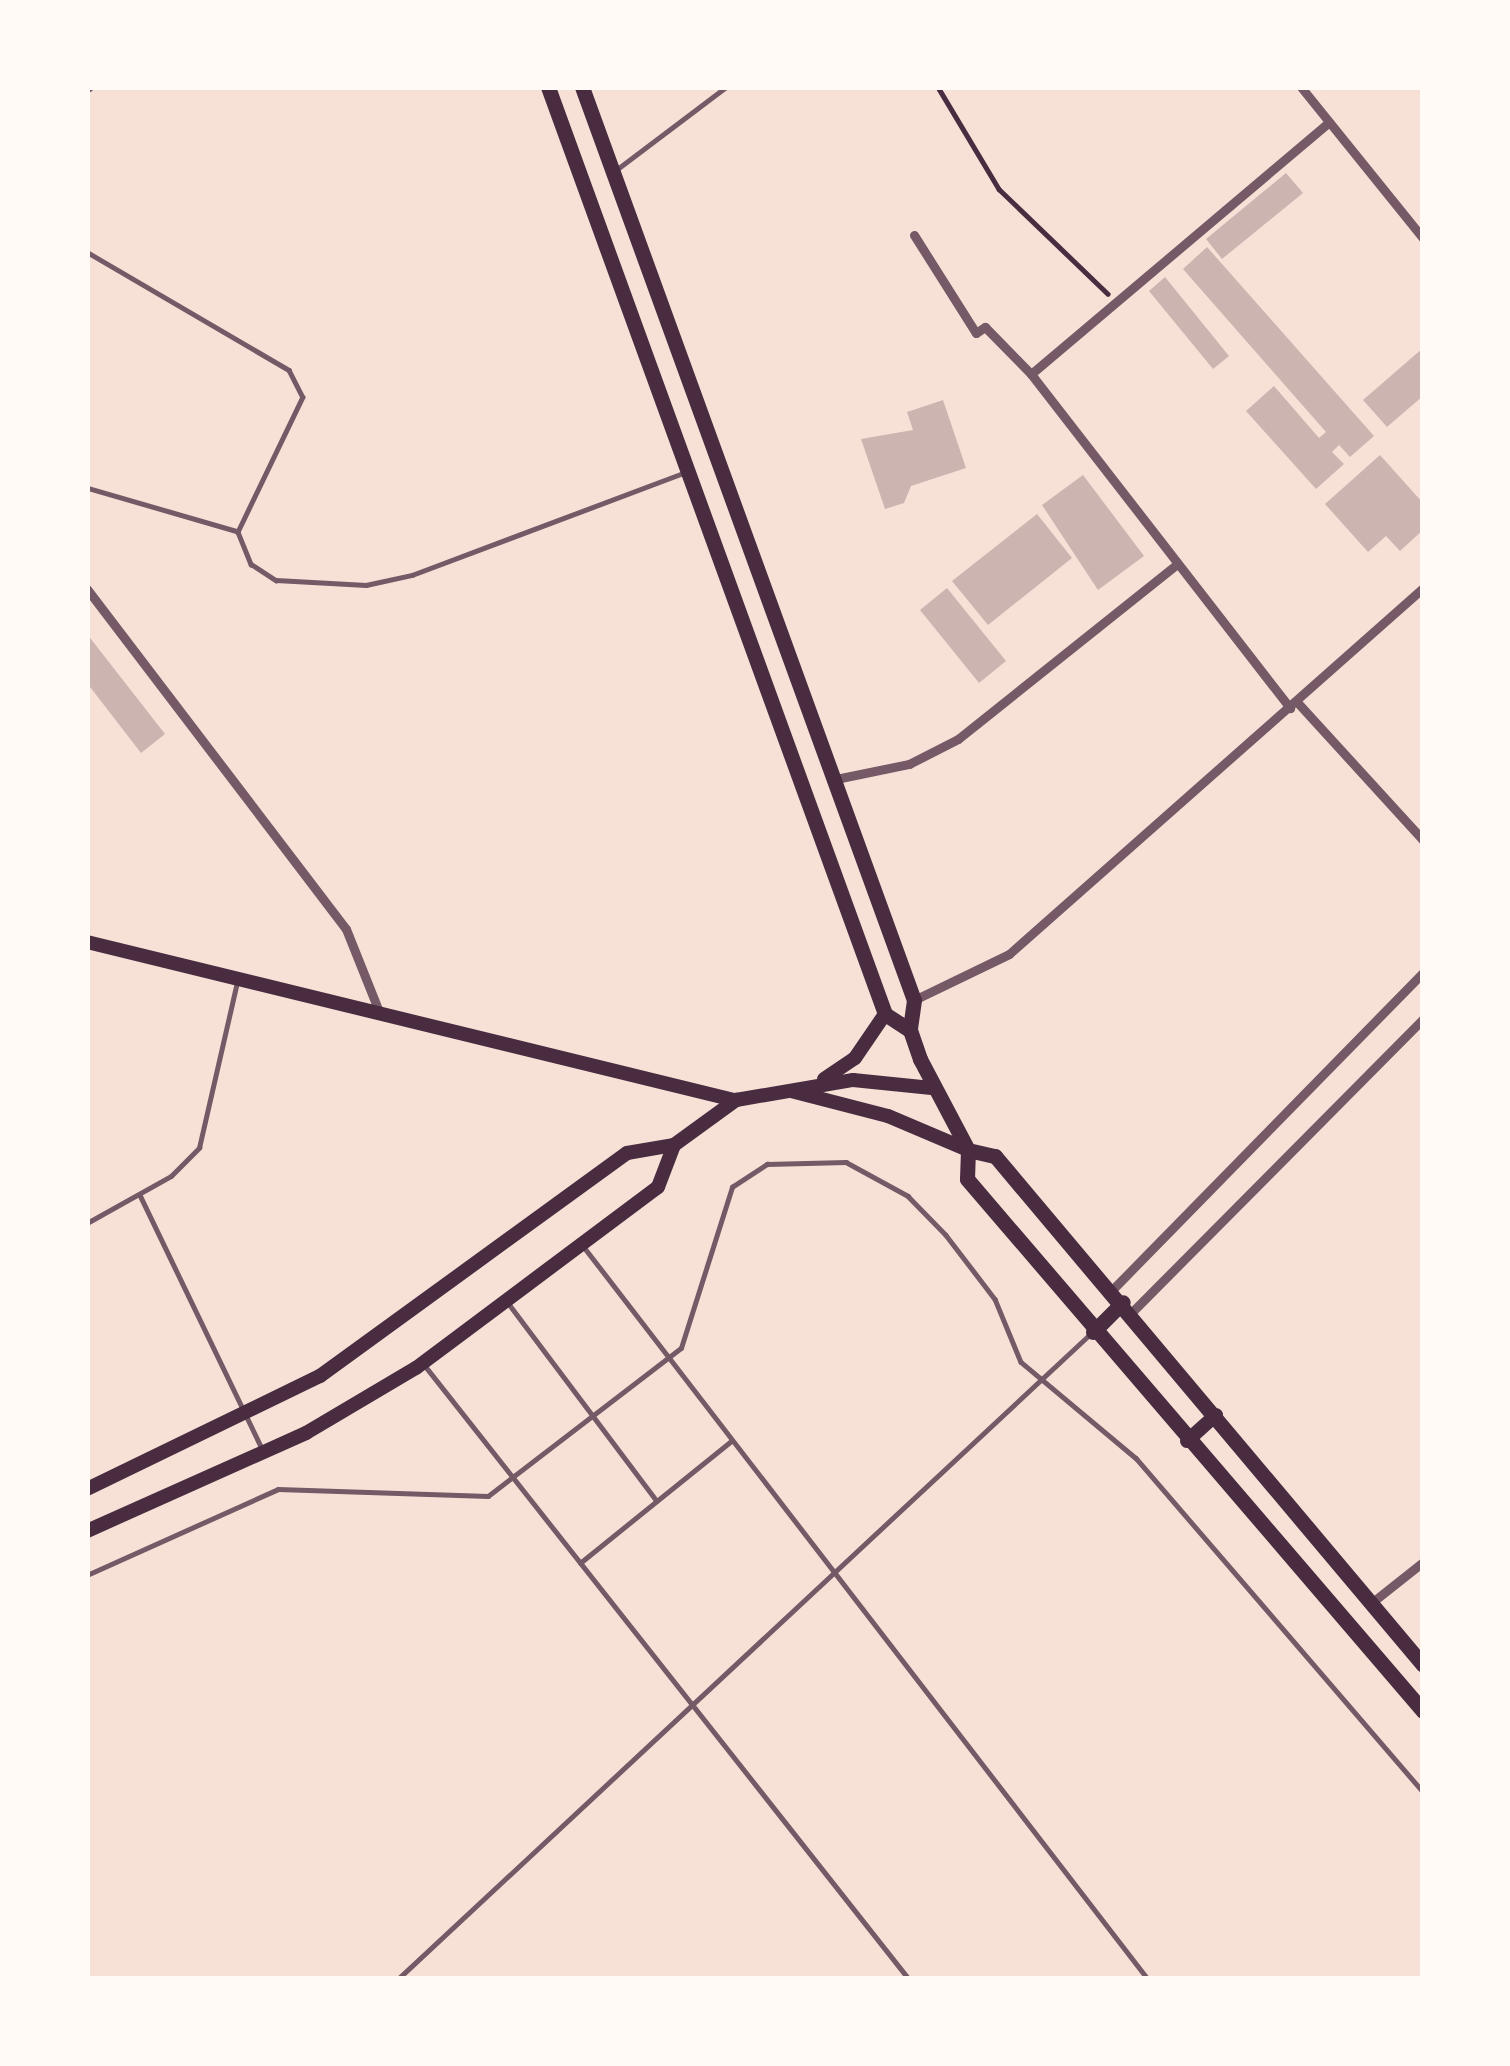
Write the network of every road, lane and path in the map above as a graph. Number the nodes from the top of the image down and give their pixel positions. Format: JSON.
{"nodes":[{"id":1,"x":548,"y":87,"type":"edge"},
{"id":2,"x":582,"y":87,"type":"edge"},
{"id":3,"x":726,"y":87,"type":"edge"},
{"id":4,"x":938,"y":87,"type":"edge"},
{"id":5,"x":1300,"y":87,"type":"edge"},
{"id":6,"x":1329,"y":122,"type":"junction"},
{"id":7,"x":612,"y":173,"type":"junction"},
{"id":8,"x":1423,"y":215,"type":"edge"},
{"id":9,"x":1412,"y":224,"type":"junction"},
{"id":10,"x":914,"y":235,"type":"dead end"},
{"id":11,"x":1423,"y":238,"type":"edge"},
{"id":12,"x":87,"y":252,"type":"edge"},
{"id":13,"x":1116,"y":301,"type":"junction"},
{"id":14,"x":1031,"y":374,"type":"junction"},
{"id":15,"x":689,"y":471,"type":"junction"},
{"id":16,"x":87,"y":488,"type":"edge"},
{"id":17,"x":238,"y":532,"type":"junction"},
{"id":18,"x":1178,"y":565,"type":"junction"},
{"id":19,"x":1423,"y":587,"type":"edge"},
{"id":20,"x":87,"y":589,"type":"edge"},
{"id":21,"x":1294,"y":705,"type":"junction"},
{"id":22,"x":831,"y":780,"type":"junction"},
{"id":23,"x":1423,"y":840,"type":"edge"},
{"id":24,"x":87,"y":942,"type":"edge"},
{"id":25,"x":1423,"y":972,"type":"edge"},
{"id":26,"x":238,"y":977,"type":"junction"},
{"id":27,"x":914,"y":1000,"type":"junction"},
{"id":28,"x":378,"y":1009,"type":"junction"},
{"id":29,"x":885,"y":1014,"type":"junction"},
{"id":30,"x":1423,"y":1019,"type":"edge"},
{"id":31,"x":910,"y":1030,"type":"junction"},
{"id":32,"x":818,"y":1083,"type":"junction"},
{"id":33,"x":932,"y":1088,"type":"junction"},
{"id":34,"x":786,"y":1089,"type":"junction"},
{"id":35,"x":736,"y":1100,"type":"junction"},
{"id":36,"x":674,"y":1144,"type":"junction"},
{"id":37,"x":968,"y":1150,"type":"junction"},
{"id":38,"x":140,"y":1196,"type":"junction"},
{"id":39,"x":87,"y":1223,"type":"edge"},
{"id":40,"x":582,"y":1244,"type":"junction"},
{"id":41,"x":506,"y":1300,"type":"junction"},
{"id":42,"x":1122,"y":1302,"type":"junction"},
{"id":43,"x":1093,"y":1332,"type":"junction"},
{"id":44,"x":667,"y":1358,"type":"junction"},
{"id":45,"x":422,"y":1363,"type":"junction"},
{"id":46,"x":1039,"y":1382,"type":"junction"},
{"id":47,"x":249,"y":1409,"type":"junction"},
{"id":48,"x":1216,"y":1415,"type":"junction"},
{"id":49,"x":593,"y":1416,"type":"junction"},
{"id":50,"x":1186,"y":1441,"type":"junction"},
{"id":51,"x":730,"y":1442,"type":"junction"},
{"id":52,"x":263,"y":1454,"type":"junction"},
{"id":53,"x":513,"y":1478,"type":"junction"},
{"id":54,"x":87,"y":1489,"type":"edge"},
{"id":55,"x":657,"y":1501,"type":"junction"},
{"id":56,"x":87,"y":1531,"type":"edge"},
{"id":57,"x":1423,"y":1562,"type":"edge"},
{"id":58,"x":580,"y":1563,"type":"junction"},
{"id":59,"x":833,"y":1573,"type":"junction"},
{"id":60,"x":87,"y":1575,"type":"edge"},
{"id":61,"x":1370,"y":1604,"type":"junction"},
{"id":62,"x":1423,"y":1665,"type":"edge"},
{"id":63,"x":694,"y":1701,"type":"junction"},
{"id":64,"x":1423,"y":1711,"type":"edge"},
{"id":65,"x":1423,"y":1792,"type":"edge"},
{"id":66,"x":398,"y":1979,"type":"edge"},
{"id":67,"x":909,"y":1979,"type":"edge"},
{"id":68,"x":1148,"y":1979,"type":"edge"}],
"edges":[{"from":1,"to":15,"type":"main road"},
{"from":2,"to":7,"type":"main road"},
{"from":3,"to":7,"type":"lane"},
{"from":4,"to":13,"type":"path"},
{"from":5,"to":6,"type":"street"},
{"from":6,"to":9,"type":"street"},
{"from":6,"to":13,"type":"street"},
{"from":7,"to":22,"type":"main road"},
{"from":8,"to":9,"type":"street"},
{"from":9,"to":11,"type":"street"},
{"from":10,"to":14,"type":"street"},
{"from":12,"to":17,"type":"lane"},
{"from":13,"to":14,"type":"street"},
{"from":14,"to":18,"type":"street"},
{"from":15,"to":17,"type":"lane"},
{"from":15,"to":29,"type":"main road"},
{"from":16,"to":17,"type":"lane"},
{"from":18,"to":21,"type":"street"},
{"from":18,"to":22,"type":"street"},
{"from":19,"to":21,"type":"street"},
{"from":20,"to":28,"type":"street"},
{"from":21,"to":23,"type":"street"},
{"from":21,"to":27,"type":"street"},
{"from":22,"to":27,"type":"main road"},
{"from":24,"to":26,"type":"main road"},
{"from":25,"to":42,"type":"street"},
{"from":26,"to":28,"type":"main road"},
{"from":26,"to":38,"type":"lane"},
{"from":27,"to":31,"type":"main road"},
{"from":28,"to":35,"type":"main road"},
{"from":29,"to":31,"type":"main road"},
{"from":29,"to":32,"type":"main road"},
{"from":30,"to":42,"type":"street"},
{"from":31,"to":33,"type":"main road"},
{"from":32,"to":33,"type":"main road"},
{"from":32,"to":34,"type":"main road"},
{"from":33,"to":37,"type":"main road"},
{"from":34,"to":35,"type":"main road"},
{"from":34,"to":37,"type":"main road"},
{"from":35,"to":36,"type":"main road"},
{"from":36,"to":40,"type":"main road"},
{"from":36,"to":47,"type":"main road"},
{"from":37,"to":42,"type":"main road"},
{"from":37,"to":43,"type":"main road"},
{"from":38,"to":39,"type":"lane"},
{"from":38,"to":47,"type":"lane"},
{"from":40,"to":41,"type":"main road"},
{"from":40,"to":44,"type":"lane"},
{"from":41,"to":45,"type":"main road"},
{"from":41,"to":49,"type":"lane"},
{"from":42,"to":43,"type":"main road"},
{"from":42,"to":48,"type":"main road"},
{"from":43,"to":46,"type":"lane"},
{"from":43,"to":50,"type":"main road"},
{"from":44,"to":46,"type":"lane"},
{"from":44,"to":49,"type":"lane"},
{"from":44,"to":51,"type":"lane"},
{"from":45,"to":52,"type":"main road"},
{"from":45,"to":53,"type":"lane"},
{"from":46,"to":59,"type":"lane"},
{"from":46,"to":65,"type":"lane"},
{"from":47,"to":52,"type":"lane"},
{"from":47,"to":54,"type":"main road"},
{"from":48,"to":50,"type":"main road"},
{"from":48,"to":61,"type":"main road"},
{"from":49,"to":53,"type":"lane"},
{"from":49,"to":55,"type":"lane"},
{"from":50,"to":64,"type":"main road"},
{"from":51,"to":55,"type":"lane"},
{"from":51,"to":59,"type":"lane"},
{"from":52,"to":56,"type":"main road"},
{"from":53,"to":58,"type":"lane"},
{"from":53,"to":60,"type":"lane"},
{"from":55,"to":58,"type":"lane"},
{"from":57,"to":61,"type":"street"},
{"from":58,"to":63,"type":"lane"},
{"from":59,"to":63,"type":"lane"},
{"from":59,"to":68,"type":"lane"},
{"from":61,"to":62,"type":"main road"},
{"from":63,"to":66,"type":"lane"},
{"from":63,"to":67,"type":"lane"}]}
